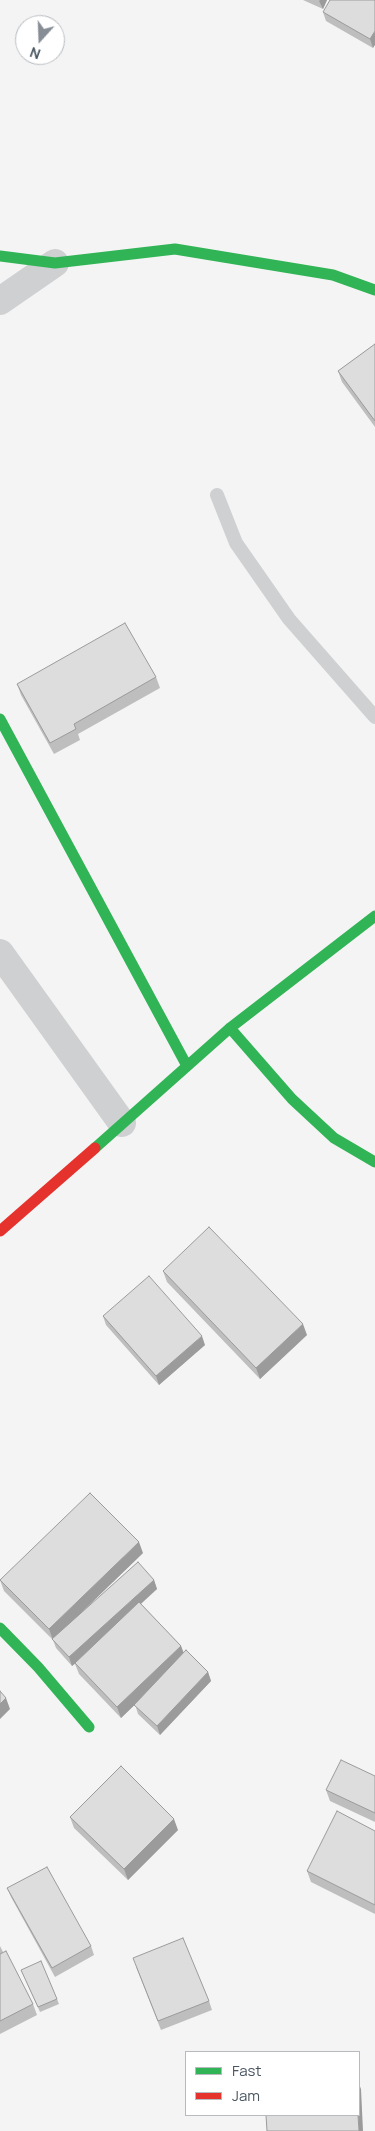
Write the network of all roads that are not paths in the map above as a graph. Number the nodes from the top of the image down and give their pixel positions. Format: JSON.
{"nodes":[{"id":1,"x":0,"y":256,"type":"edge"},
{"id":2,"x":55,"y":263,"type":"junction"},
{"id":3,"x":375,"y":290,"type":"edge"},
{"id":4,"x":0,"y":301,"type":"edge"},
{"id":5,"x":217,"y":495,"type":"dead end"},
{"id":6,"x":375,"y":717,"type":"edge"},
{"id":7,"x":0,"y":719,"type":"edge"},
{"id":8,"x":375,"y":916,"type":"edge"},
{"id":9,"x":0,"y":954,"type":"edge"},
{"id":10,"x":230,"y":1028,"type":"junction"},
{"id":11,"x":187,"y":1066,"type":"junction"},
{"id":12,"x":122,"y":1123,"type":"junction"},
{"id":13,"x":375,"y":1162,"type":"edge"},
{"id":14,"x":0,"y":1231,"type":"edge"},
{"id":15,"x":0,"y":1628,"type":"edge"},
{"id":16,"x":90,"y":1727,"type":"dead end"}],
"edges":[{"from":1,"to":2,"type":"street"},
{"from":2,"to":3,"type":"street"},
{"from":2,"to":4,"type":"street"},
{"from":5,"to":6,"type":"lane"},
{"from":7,"to":11,"type":"street"},
{"from":8,"to":10,"type":"street"},
{"from":9,"to":12,"type":"street"},
{"from":10,"to":11,"type":"street"},
{"from":10,"to":13,"type":"street"},
{"from":11,"to":12,"type":"street"},
{"from":12,"to":14,"type":"street"},
{"from":15,"to":16,"type":"street"}]}
